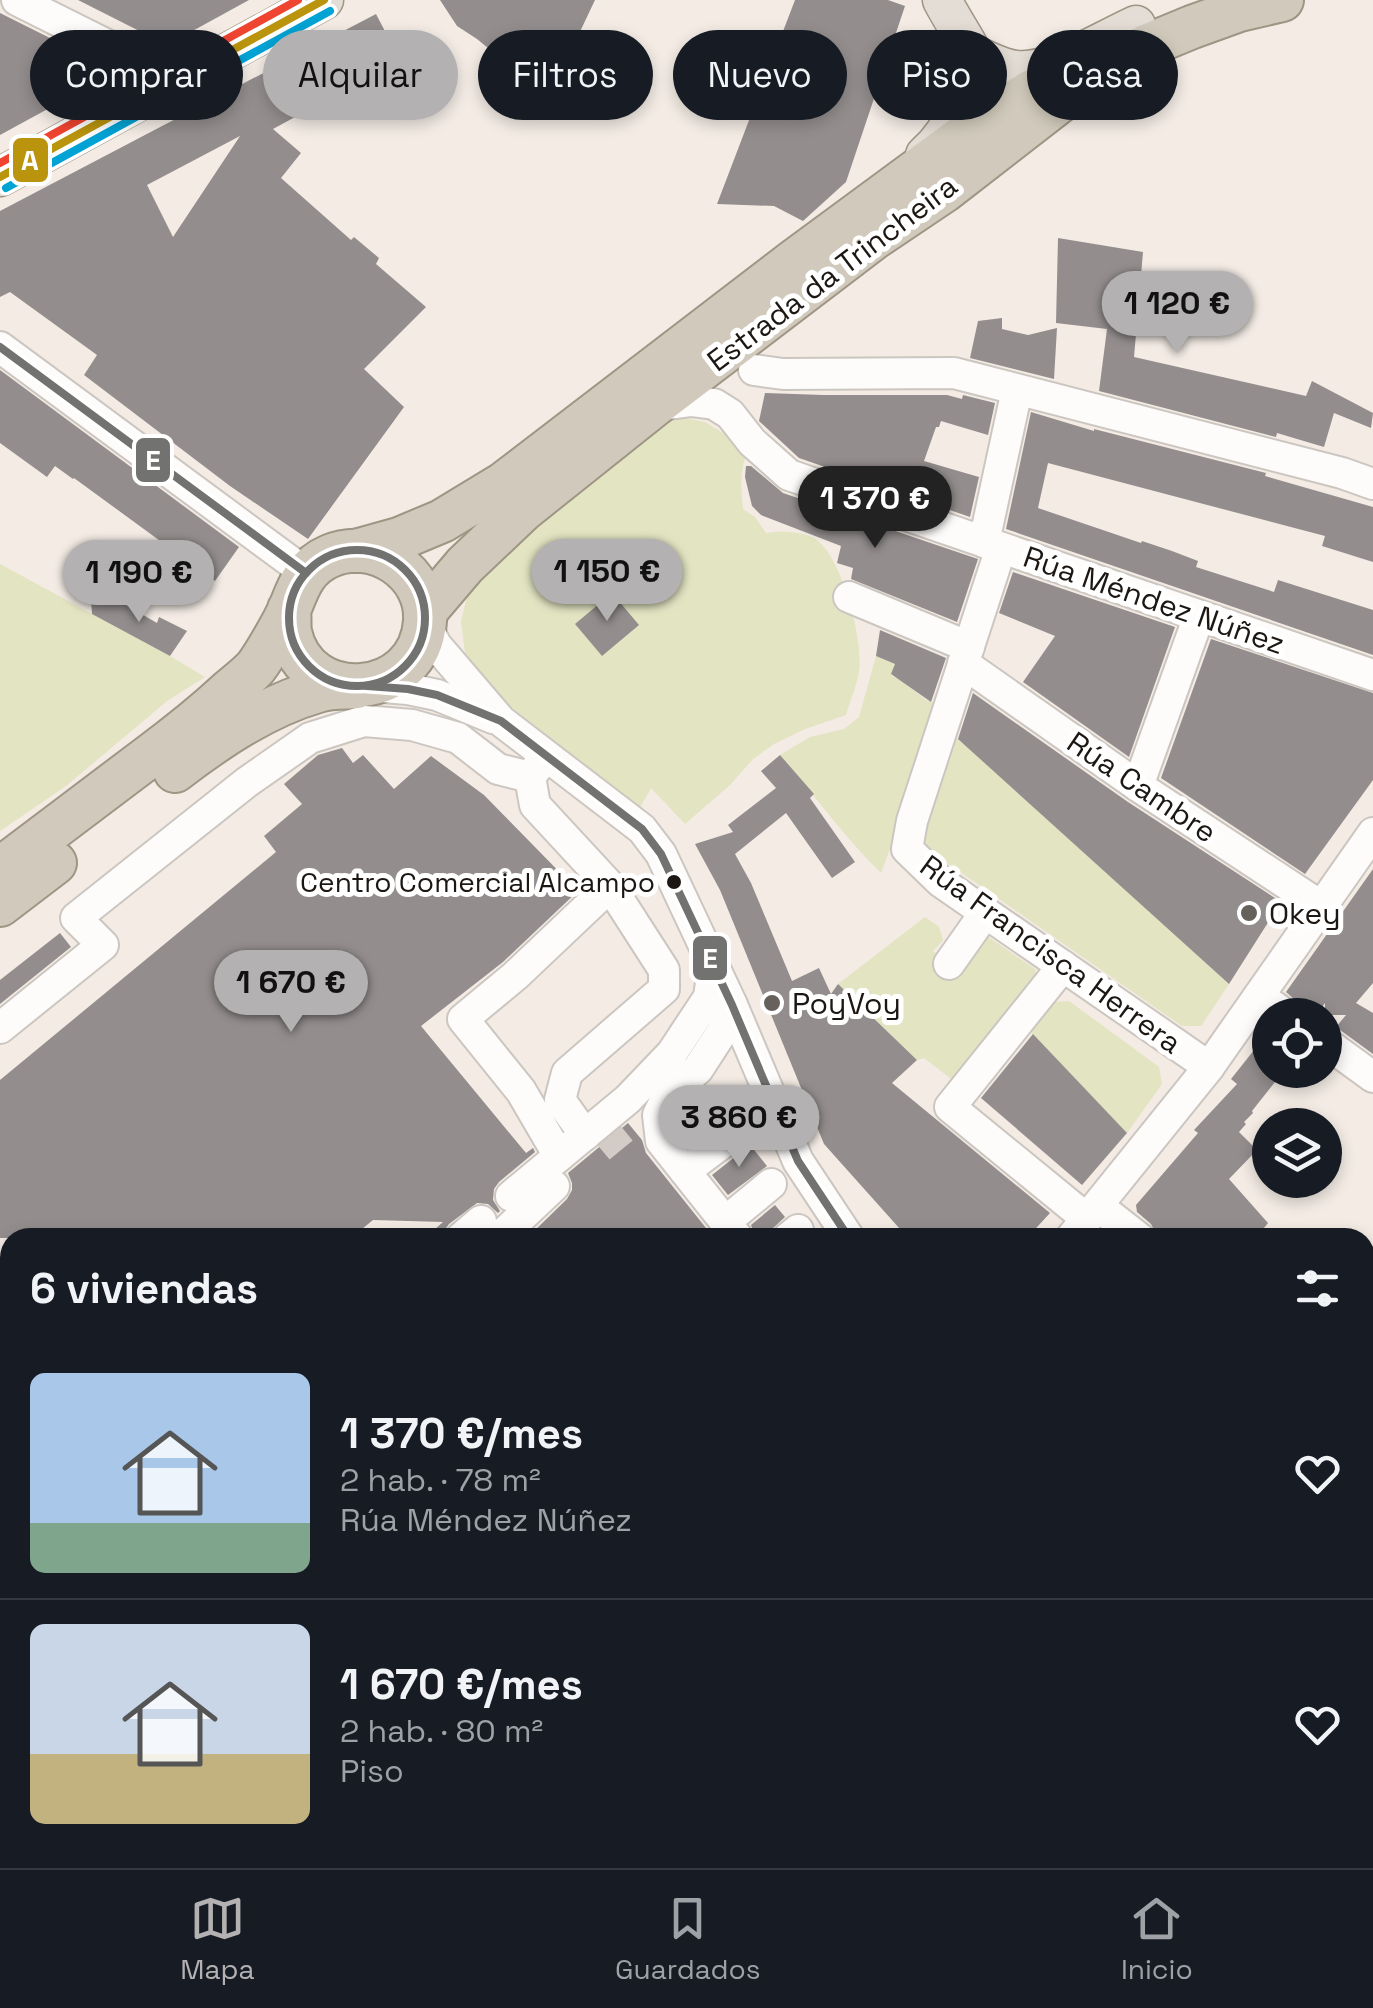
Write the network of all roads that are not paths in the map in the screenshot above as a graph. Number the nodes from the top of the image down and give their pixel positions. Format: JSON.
{"nodes":[{"id":1,"x":17,"y":0,"type":"edge"},
{"id":2,"x":324,"y":0,"type":"edge"},
{"id":3,"x":1188,"y":0,"type":"edge"},
{"id":4,"x":1282,"y":0,"type":"edge"},
{"id":5,"x":1136,"y":24,"type":"junction"},
{"id":6,"x":957,"y":26,"type":"edge"},
{"id":7,"x":77,"y":30,"type":"edge"},
{"id":8,"x":243,"y":44,"type":"edge"},
{"id":9,"x":104,"y":120,"type":"edge"},
{"id":10,"x":984,"y":122,"type":"junction"},
{"id":11,"x":0,"y":177,"type":"edge"},
{"id":12,"x":857,"y":233,"type":"junction"},
{"id":13,"x":760,"y":326,"type":"junction"},
{"id":14,"x":0,"y":347,"type":"edge"},
{"id":15,"x":754,"y":370,"type":"junction"},
{"id":16,"x":1017,"y":390,"type":"junction"},
{"id":17,"x":652,"y":407,"type":"junction"},
{"id":18,"x":730,"y":414,"type":"junction"},
{"id":19,"x":1373,"y":484,"type":"edge"},
{"id":20,"x":992,"y":545,"type":"junction"},
{"id":21,"x":356,"y":550,"type":"junction"},
{"id":22,"x":298,"y":591,"type":"junction"},
{"id":23,"x":848,"y":597,"type":"dead end"},
{"id":24,"x":1199,"y":616,"type":"junction"},
{"id":25,"x":425,"y":617,"type":"junction"},
{"id":26,"x":966,"y":655,"type":"junction"},
{"id":27,"x":1373,"y":675,"type":"edge"},
{"id":28,"x":362,"y":686,"type":"junction"},
{"id":29,"x":501,"y":721,"type":"junction"},
{"id":30,"x":538,"y":766,"type":"junction"},
{"id":31,"x":1138,"y":786,"type":"junction"},
{"id":32,"x":1373,"y":834,"type":"edge"},
{"id":33,"x":0,"y":870,"type":"edge"},
{"id":34,"x":610,"y":886,"type":"junction"},
{"id":35,"x":0,"y":905,"type":"edge"},
{"id":36,"x":1322,"y":907,"type":"junction"},
{"id":37,"x":985,"y":912,"type":"junction"},
{"id":38,"x":949,"y":964,"type":"dead end"},
{"id":39,"x":1062,"y":966,"type":"junction"},
{"id":40,"x":713,"y":968,"type":"junction"},
{"id":41,"x":1259,"y":996,"type":"junction"},
{"id":42,"x":1262,"y":998,"type":"edge"},
{"id":43,"x":732,"y":1005,"type":"junction"},
{"id":44,"x":0,"y":1028,"type":"edge"},
{"id":45,"x":1342,"y":1054,"type":"edge"},
{"id":46,"x":1209,"y":1068,"type":"junction"},
{"id":47,"x":698,"y":1070,"type":"junction"},
{"id":48,"x":1373,"y":1077,"type":"edge"},
{"id":49,"x":766,"y":1089,"type":"junction"},
{"id":50,"x":521,"y":1091,"type":"junction"},
{"id":51,"x":563,"y":1091,"type":"junction"},
{"id":52,"x":628,"y":1111,"type":"junction"},
{"id":53,"x":737,"y":1132,"type":"dead end"},
{"id":54,"x":661,"y":1141,"type":"junction"},
{"id":55,"x":592,"y":1142,"type":"junction"},
{"id":56,"x":559,"y":1156,"type":"junction"},
{"id":57,"x":686,"y":1171,"type":"junction"},
{"id":58,"x":772,"y":1184,"type":"dead end"},
{"id":59,"x":510,"y":1196,"type":"dead end"},
{"id":60,"x":1084,"y":1226,"type":"edge"},
{"id":61,"x":487,"y":1228,"type":"edge"},
{"id":62,"x":730,"y":1228,"type":"edge"},
{"id":63,"x":734,"y":1228,"type":"edge"},
{"id":64,"x":842,"y":1228,"type":"edge"}],
"edges":[{"from":1,"to":7,"type":"street"},
{"from":2,"to":8,"type":"main road"},
{"from":3,"to":5,"type":"highway","name":"Estrada da Trincheira"},
{"from":4,"to":12,"type":"highway","name":"Estrada da Trincheira"},
{"from":5,"to":6,"type":"main road"},
{"from":5,"to":10,"type":"highway","name":"Estrada da Trincheira"},
{"from":6,"to":10,"type":"main road"},
{"from":6,"to":12,"type":"main road"},
{"from":9,"to":11,"type":"main road"},
{"from":10,"to":12,"type":"highway","name":"Estrada da Trincheira"},
{"from":12,"to":13,"type":"highway","name":"Estrada da Trincheira"},
{"from":12,"to":21,"type":"highway","name":"Estrada da Trincheira"},
{"from":13,"to":15,"type":"street"},
{"from":13,"to":17,"type":"highway","name":"Estrada da Trincheira"},
{"from":14,"to":22,"type":"street"},
{"from":15,"to":16,"type":"street"},
{"from":15,"to":18,"type":"street"},
{"from":16,"to":19,"type":"street"},
{"from":16,"to":20,"type":"street","name":"Rúa Francisca Herrera"},
{"from":17,"to":18,"type":"street"},
{"from":17,"to":25,"type":"highway","name":"Estrada da Trincheira"},
{"from":18,"to":20,"type":"street","name":"Rúa Méndez Núñez"},
{"from":20,"to":24,"type":"street","name":"Rúa Méndez Núñez"},
{"from":20,"to":26,"type":"street","name":"Rúa Francisca Herrera"},
{"from":21,"to":22,"type":"highway"},
{"from":21,"to":25,"type":"highway"},
{"from":22,"to":28,"type":"highway"},
{"from":22,"to":33,"type":"highway"},
{"from":23,"to":26,"type":"street","name":"Rúa Cambre"},
{"from":24,"to":27,"type":"street","name":"Rúa Méndez Núñez"},
{"from":24,"to":31,"type":"street"},
{"from":25,"to":28,"type":"highway"},
{"from":25,"to":29,"type":"street"},
{"from":26,"to":31,"type":"street","name":"Rúa Cambre"},
{"from":26,"to":37,"type":"street","name":"Rúa Francisca Herrera"},
{"from":28,"to":29,"type":"street"},
{"from":28,"to":35,"type":"highway"},
{"from":29,"to":30,"type":"street"},
{"from":30,"to":34,"type":"street"},
{"from":30,"to":40,"type":"street"},
{"from":30,"to":44,"type":"street"},
{"from":31,"to":36,"type":"street","name":"Rúa Cambre"},
{"from":32,"to":36,"type":"street"},
{"from":34,"to":50,"type":"street"},
{"from":34,"to":51,"type":"street"},
{"from":36,"to":41,"type":"street"},
{"from":37,"to":38,"type":"street"},
{"from":37,"to":39,"type":"street","name":"Rúa Francisca Herrera"},
{"from":39,"to":46,"type":"street","name":"Rúa Francisca Herrera"},
{"from":39,"to":60,"type":"street"},
{"from":40,"to":43,"type":"street"},
{"from":40,"to":52,"type":"street"},
{"from":41,"to":42,"type":"street"},
{"from":41,"to":46,"type":"street"},
{"from":43,"to":47,"type":"street"},
{"from":43,"to":49,"type":"street"},
{"from":45,"to":48,"type":"street"},
{"from":46,"to":60,"type":"street"},
{"from":47,"to":49,"type":"street"},
{"from":47,"to":54,"type":"street"},
{"from":49,"to":64,"type":"street"},
{"from":50,"to":51,"type":"street"},
{"from":50,"to":56,"type":"street"},
{"from":51,"to":55,"type":"street"},
{"from":52,"to":54,"type":"street"},
{"from":52,"to":55,"type":"street"},
{"from":53,"to":57,"type":"street"},
{"from":54,"to":57,"type":"street"},
{"from":55,"to":56,"type":"street"},
{"from":55,"to":61,"type":"street"},
{"from":56,"to":59,"type":"street"},
{"from":57,"to":62,"type":"street"},
{"from":58,"to":63,"type":"street"}]}
